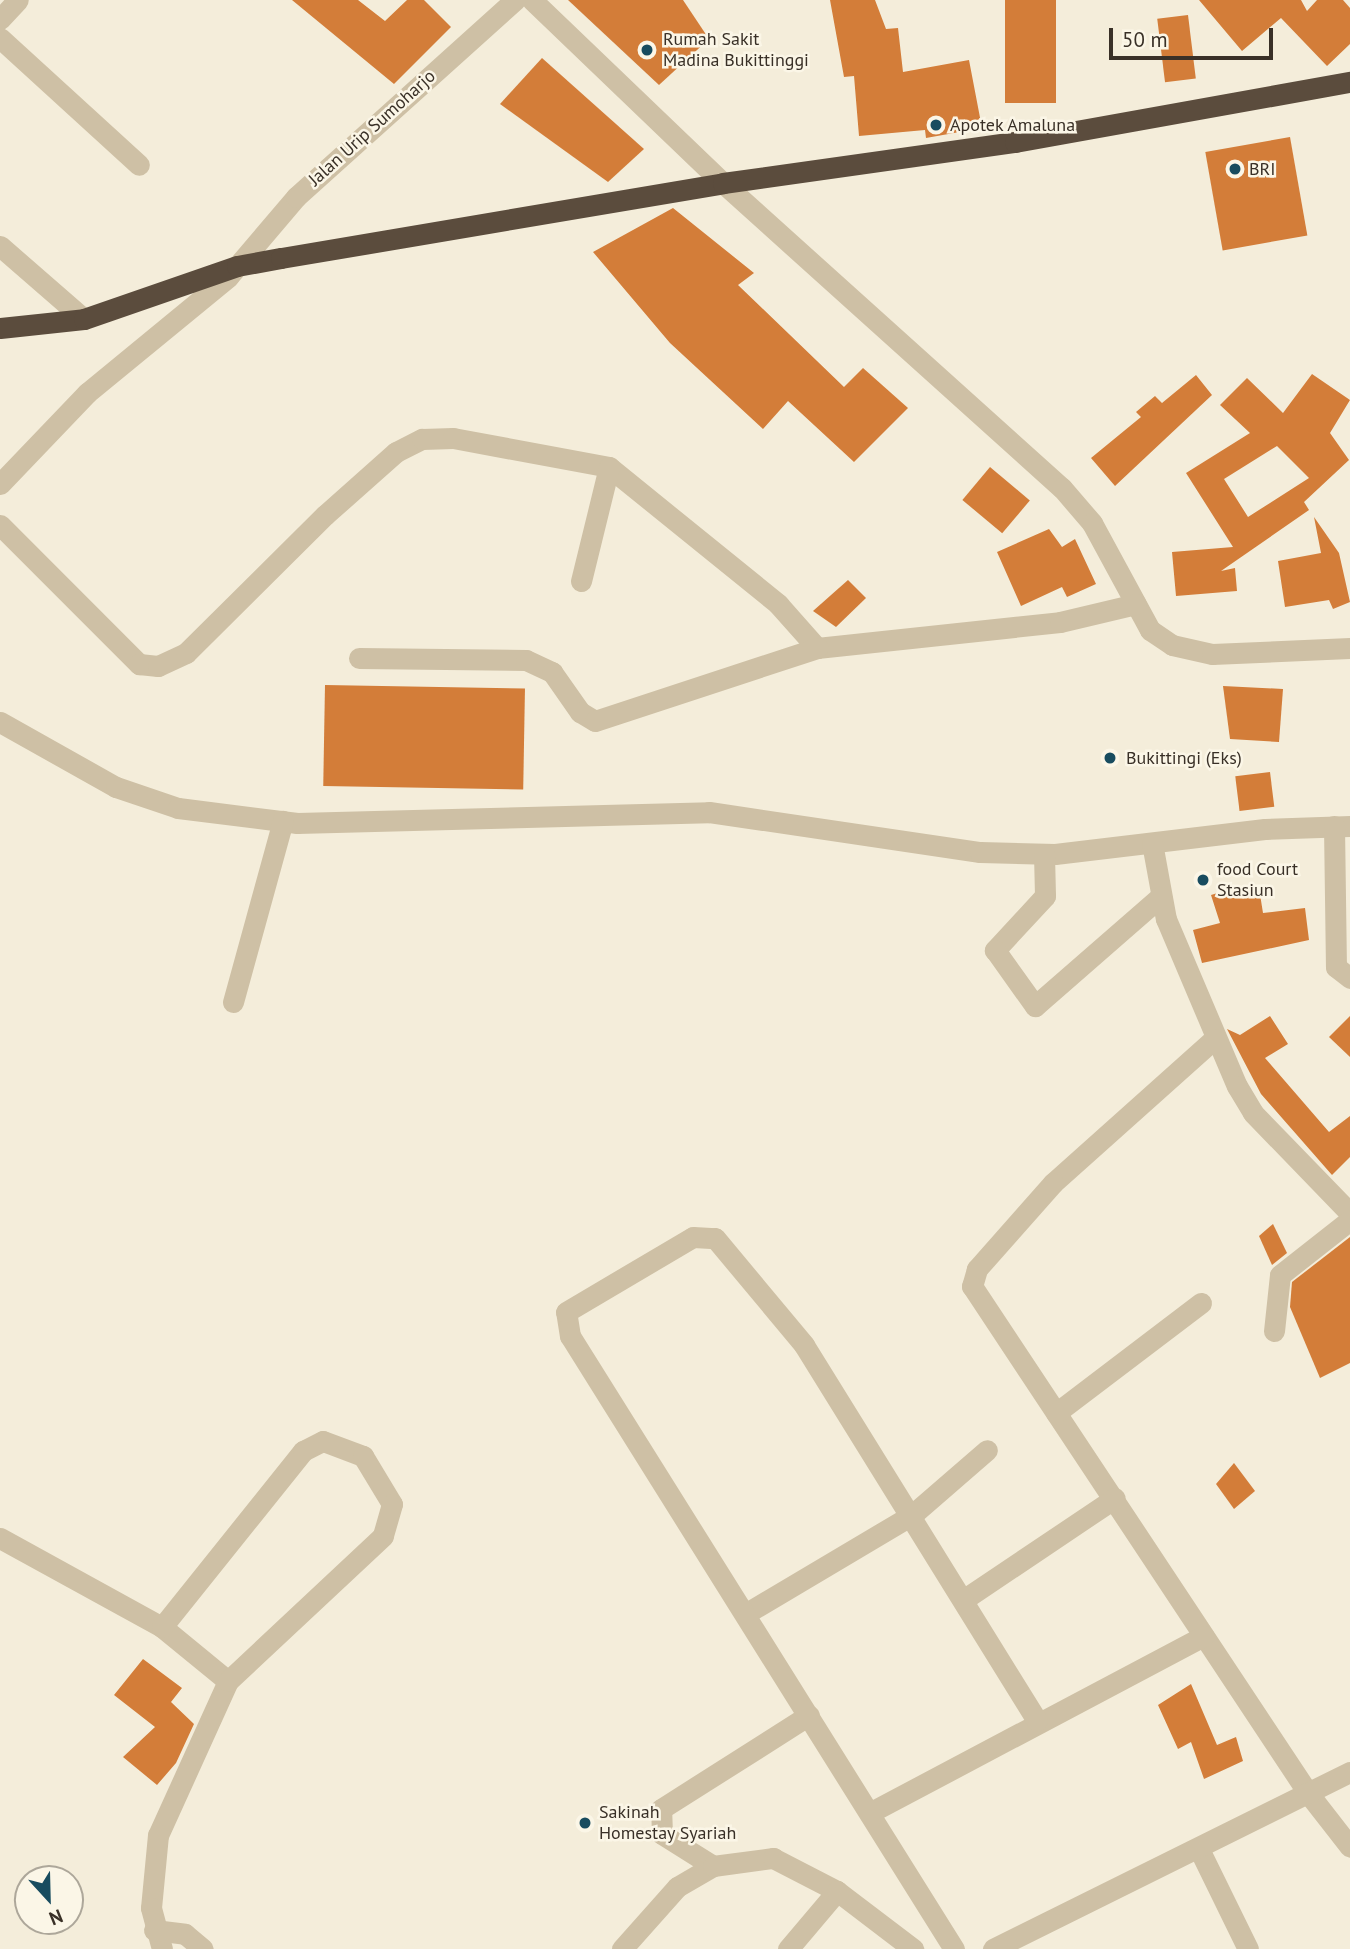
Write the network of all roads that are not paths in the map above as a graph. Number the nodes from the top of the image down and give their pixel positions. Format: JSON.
{"nodes":[{"id":1,"x":516,"y":0,"type":"edge"},
{"id":2,"x":532,"y":0,"type":"edge"},
{"id":3,"x":0,"y":38,"type":"edge"},
{"id":4,"x":1350,"y":82,"type":"edge"},
{"id":5,"x":139,"y":164,"type":"dead end"},
{"id":6,"x":723,"y":183,"type":"junction"},
{"id":7,"x":0,"y":246,"type":"edge"},
{"id":8,"x":237,"y":266,"type":"junction"},
{"id":9,"x":84,"y":319,"type":"junction"},
{"id":10,"x":0,"y":328,"type":"edge"},
{"id":11,"x":609,"y":467,"type":"junction"},
{"id":12,"x":0,"y":484,"type":"edge"},
{"id":13,"x":0,"y":525,"type":"edge"},
{"id":14,"x":581,"y":581,"type":"dead end"},
{"id":15,"x":1136,"y":604,"type":"junction"},
{"id":16,"x":817,"y":648,"type":"junction"},
{"id":17,"x":1350,"y":648,"type":"edge"},
{"id":18,"x":359,"y":657,"type":"dead end"},
{"id":19,"x":0,"y":722,"type":"edge"},
{"id":20,"x":283,"y":821,"type":"junction"},
{"id":21,"x":1342,"y":826,"type":"edge"},
{"id":22,"x":1152,"y":843,"type":"junction"},
{"id":23,"x":1044,"y":854,"type":"junction"},
{"id":24,"x":1160,"y":897,"type":"junction"},
{"id":25,"x":1350,"y":978,"type":"edge"},
{"id":26,"x":233,"y":1002,"type":"dead end"},
{"id":27,"x":1214,"y":1039,"type":"junction"},
{"id":28,"x":1350,"y":1213,"type":"edge"},
{"id":29,"x":1350,"y":1220,"type":"edge"},
{"id":30,"x":1201,"y":1303,"type":"dead end"},
{"id":31,"x":1274,"y":1331,"type":"dead end"},
{"id":32,"x":1056,"y":1413,"type":"junction"},
{"id":33,"x":987,"y":1450,"type":"dead end"},
{"id":34,"x":1115,"y":1498,"type":"junction"},
{"id":35,"x":912,"y":1515,"type":"junction"},
{"id":36,"x":0,"y":1538,"type":"edge"},
{"id":37,"x":966,"y":1598,"type":"junction"},
{"id":38,"x":745,"y":1614,"type":"junction"},
{"id":39,"x":162,"y":1627,"type":"junction"},
{"id":40,"x":1204,"y":1636,"type":"junction"},
{"id":41,"x":229,"y":1681,"type":"junction"},
{"id":42,"x":809,"y":1715,"type":"junction"},
{"id":43,"x":1037,"y":1721,"type":"junction"},
{"id":44,"x":1350,"y":1772,"type":"edge"},
{"id":45,"x":1308,"y":1794,"type":"junction"},
{"id":46,"x":873,"y":1811,"type":"junction"},
{"id":47,"x":1350,"y":1847,"type":"edge"},
{"id":48,"x":1199,"y":1849,"type":"junction"},
{"id":49,"x":713,"y":1866,"type":"junction"},
{"id":50,"x":837,"y":1891,"type":"junction"},
{"id":51,"x":158,"y":1940,"type":"edge"},
{"id":52,"x":203,"y":1949,"type":"edge"},
{"id":53,"x":622,"y":1949,"type":"edge"},
{"id":54,"x":788,"y":1949,"type":"edge"},
{"id":55,"x":913,"y":1949,"type":"edge"},
{"id":56,"x":954,"y":1949,"type":"edge"},
{"id":57,"x":993,"y":1949,"type":"edge"},
{"id":58,"x":1248,"y":1949,"type":"edge"}],
"edges":[{"from":1,"to":8,"type":"street","name":"Jalan Urip Sumoharjo"},
{"from":2,"to":6,"type":"street"},
{"from":3,"to":5,"type":"street"},
{"from":4,"to":6,"type":"highway"},
{"from":6,"to":8,"type":"highway"},
{"from":6,"to":15,"type":"street"},
{"from":7,"to":9,"type":"street"},
{"from":8,"to":9,"type":"highway"},
{"from":8,"to":12,"type":"street","name":"Jalan Urip Sumoharjo"},
{"from":9,"to":10,"type":"highway"},
{"from":11,"to":13,"type":"street"},
{"from":11,"to":14,"type":"street"},
{"from":11,"to":16,"type":"street"},
{"from":15,"to":16,"type":"street"},
{"from":15,"to":17,"type":"street"},
{"from":16,"to":18,"type":"street"},
{"from":19,"to":20,"type":"street"},
{"from":20,"to":23,"type":"street"},
{"from":20,"to":26,"type":"street"},
{"from":21,"to":22,"type":"street"},
{"from":21,"to":25,"type":"street"},
{"from":22,"to":23,"type":"street"},
{"from":22,"to":24,"type":"street"},
{"from":23,"to":24,"type":"street"},
{"from":24,"to":27,"type":"street"},
{"from":27,"to":28,"type":"street"},
{"from":27,"to":32,"type":"street"},
{"from":29,"to":31,"type":"street"},
{"from":30,"to":32,"type":"street"},
{"from":32,"to":34,"type":"street"},
{"from":33,"to":35,"type":"street"},
{"from":34,"to":37,"type":"street"},
{"from":34,"to":40,"type":"street"},
{"from":35,"to":37,"type":"street"},
{"from":35,"to":38,"type":"street"},
{"from":35,"to":38,"type":"street"},
{"from":36,"to":39,"type":"street"},
{"from":37,"to":43,"type":"street"},
{"from":38,"to":42,"type":"street"},
{"from":39,"to":41,"type":"street"},
{"from":39,"to":41,"type":"street"},
{"from":40,"to":43,"type":"street"},
{"from":40,"to":45,"type":"street"},
{"from":41,"to":51,"type":"street"},
{"from":42,"to":46,"type":"street"},
{"from":42,"to":49,"type":"street"},
{"from":43,"to":46,"type":"street"},
{"from":44,"to":45,"type":"street"},
{"from":45,"to":47,"type":"street"},
{"from":45,"to":48,"type":"street"},
{"from":46,"to":56,"type":"street"},
{"from":48,"to":57,"type":"street"},
{"from":48,"to":58,"type":"street"},
{"from":49,"to":50,"type":"street"},
{"from":49,"to":53,"type":"street"},
{"from":50,"to":54,"type":"street"},
{"from":50,"to":55,"type":"street"},
{"from":51,"to":52,"type":"street"}]}
